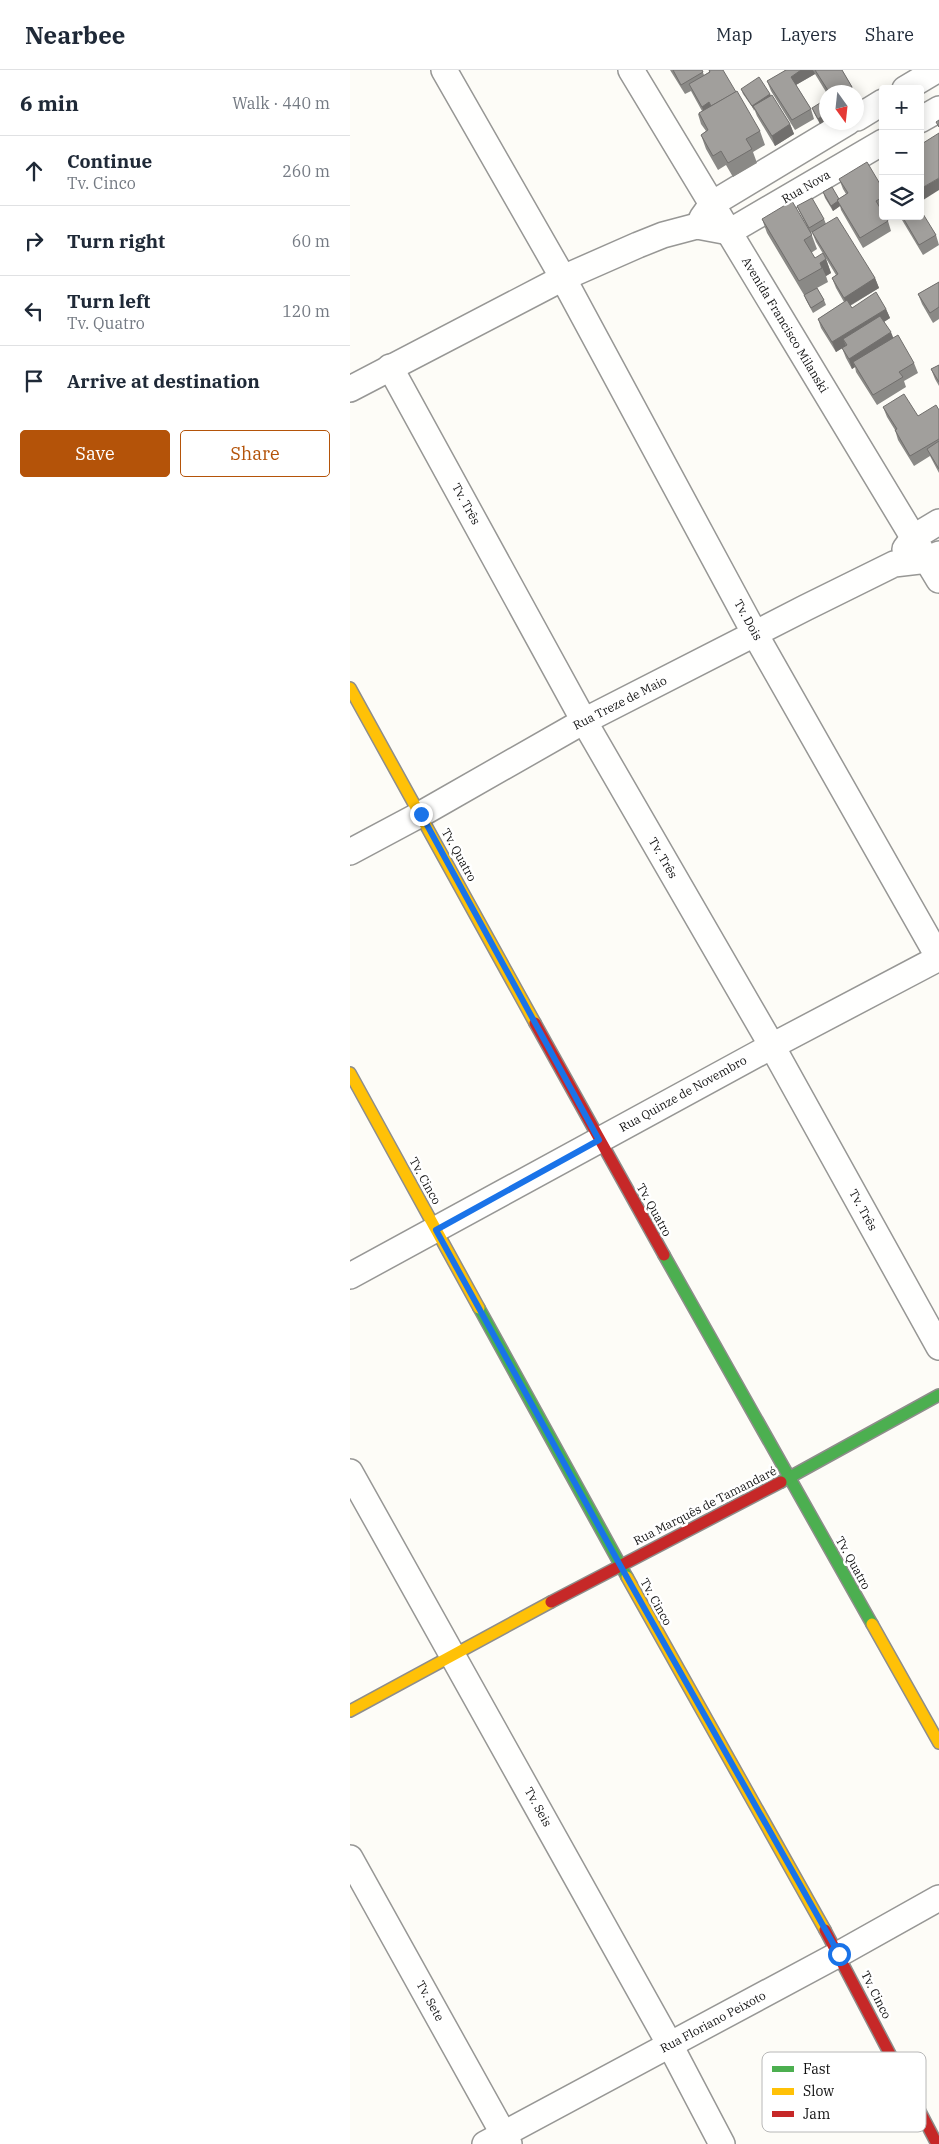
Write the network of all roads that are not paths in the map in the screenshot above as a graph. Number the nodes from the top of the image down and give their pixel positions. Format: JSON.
{"nodes":[{"id":1,"x":444,"y":70,"type":"edge"},
{"id":2,"x":631,"y":70,"type":"edge"},
{"id":3,"x":937,"y":70,"type":"edge"},
{"id":4,"x":912,"y":85,"type":"edge"},
{"id":5,"x":879,"y":104,"type":"edge"},
{"id":6,"x":939,"y":109,"type":"edge"},
{"id":7,"x":864,"y":113,"type":"edge"},
{"id":8,"x":924,"y":118,"type":"edge"},
{"id":9,"x":835,"y":130,"type":"edge"},
{"id":10,"x":879,"y":144,"type":"edge"},
{"id":11,"x":712,"y":204,"type":"junction"},
{"id":12,"x":696,"y":226,"type":"junction"},
{"id":13,"x":729,"y":232,"type":"junction"},
{"id":14,"x":563,"y":278,"type":"junction"},
{"id":15,"x":390,"y":366,"type":"junction"},
{"id":16,"x":350,"y":388,"type":"edge"},
{"id":17,"x":939,"y":522,"type":"edge"},
{"id":18,"x":914,"y":536,"type":"junction"},
{"id":19,"x":894,"y":564,"type":"junction"},
{"id":20,"x":935,"y":564,"type":"edge"},
{"id":21,"x":755,"y":634,"type":"junction"},
{"id":22,"x":350,"y":688,"type":"edge"},
{"id":23,"x":584,"y":721,"type":"junction"},
{"id":24,"x":421,"y":814,"type":"junction"},
{"id":25,"x":350,"y":852,"type":"edge"},
{"id":26,"x":939,"y":958,"type":"edge"},
{"id":27,"x":772,"y":1046,"type":"junction"},
{"id":28,"x":350,"y":1073,"type":"edge"},
{"id":29,"x":599,"y":1140,"type":"junction"},
{"id":30,"x":436,"y":1230,"type":"junction"},
{"id":31,"x":350,"y":1276,"type":"edge"},
{"id":32,"x":939,"y":1347,"type":"edge"},
{"id":33,"x":939,"y":1395,"type":"edge"},
{"id":34,"x":350,"y":1472,"type":"edge"},
{"id":35,"x":789,"y":1478,"type":"junction"},
{"id":36,"x":620,"y":1565,"type":"junction"},
{"id":37,"x":454,"y":1656,"type":"junction"},
{"id":38,"x":350,"y":1711,"type":"edge"},
{"id":39,"x":939,"y":1743,"type":"edge"},
{"id":40,"x":350,"y":1858,"type":"edge"},
{"id":41,"x":939,"y":1898,"type":"edge"},
{"id":42,"x":839,"y":1954,"type":"junction"},
{"id":43,"x":670,"y":2045,"type":"junction"},
{"id":44,"x":890,"y":2052,"type":"edge"},
{"id":45,"x":926,"y":2121,"type":"edge"},
{"id":46,"x":499,"y":2141,"type":"edge"},
{"id":47,"x":722,"y":2144,"type":"edge"},
{"id":48,"x":938,"y":2144,"type":"edge"}],
"edges":[{"from":1,"to":14,"type":"street","name":"Tv. Dois"},
{"from":2,"to":11,"type":"street","name":"Avenida Francisco Milanski"},
{"from":3,"to":4,"type":"street"},
{"from":5,"to":7,"type":"street"},
{"from":6,"to":8,"type":"street"},
{"from":9,"to":11,"type":"street"},
{"from":10,"to":13,"type":"street","name":"Rua Nova"},
{"from":11,"to":12,"type":"street"},
{"from":11,"to":13,"type":"street","name":"Avenida Francisco Milanski"},
{"from":12,"to":13,"type":"street"},
{"from":12,"to":14,"type":"street"},
{"from":13,"to":18,"type":"street","name":"Avenida Francisco Milanski"},
{"from":14,"to":15,"type":"street"},
{"from":14,"to":21,"type":"street","name":"Tv. Dois"},
{"from":15,"to":16,"type":"street"},
{"from":15,"to":23,"type":"street","name":"Tv. Três"},
{"from":17,"to":18,"type":"street","name":"Rua Treze de Maio"},
{"from":18,"to":19,"type":"street","name":"Rua Treze de Maio"},
{"from":18,"to":20,"type":"street","name":"Avenida Francisco Milanski"},
{"from":19,"to":20,"type":"street","name":"Rua Treze de Maio"},
{"from":19,"to":21,"type":"street","name":"Rua Treze de Maio"},
{"from":21,"to":23,"type":"street","name":"Rua Treze de Maio"},
{"from":21,"to":26,"type":"street","name":"Tv. Dois"},
{"from":22,"to":24,"type":"street","name":"Tv. Quatro"},
{"from":23,"to":24,"type":"street","name":"Rua Treze de Maio"},
{"from":23,"to":27,"type":"street","name":"Tv. Três"},
{"from":24,"to":25,"type":"street","name":"Rua Treze de Maio"},
{"from":24,"to":29,"type":"street","name":"Tv. Quatro"},
{"from":26,"to":27,"type":"street","name":"Rua Quinze de Novembro"},
{"from":27,"to":29,"type":"street","name":"Rua Quinze de Novembro"},
{"from":27,"to":32,"type":"street","name":"Tv. Três"},
{"from":28,"to":30,"type":"street","name":"Tv. Cinco"},
{"from":29,"to":30,"type":"street","name":"Rua Quinze de Novembro"},
{"from":29,"to":35,"type":"street","name":"Tv. Quatro"},
{"from":30,"to":31,"type":"street","name":"Rua Quinze de Novembro"},
{"from":30,"to":36,"type":"street","name":"Tv. Cinco"},
{"from":33,"to":35,"type":"street","name":"Rua Marquês de Tamandaré"},
{"from":34,"to":37,"type":"street","name":"Tv. Seis"},
{"from":35,"to":36,"type":"street","name":"Rua Marquês de Tamandaré"},
{"from":35,"to":39,"type":"street","name":"Tv. Quatro"},
{"from":36,"to":37,"type":"street","name":"Rua Marquês de Tamandaré"},
{"from":36,"to":42,"type":"street","name":"Tv. Cinco"},
{"from":37,"to":38,"type":"street","name":"Rua Marquês de Tamandaré"},
{"from":37,"to":43,"type":"street","name":"Tv. Seis"},
{"from":40,"to":46,"type":"street","name":"Tv. Sete"},
{"from":41,"to":42,"type":"street","name":"Rua Floriano Peixoto"},
{"from":42,"to":43,"type":"street","name":"Rua Floriano Peixoto"},
{"from":42,"to":44,"type":"street","name":"Tv. Cinco"},
{"from":43,"to":46,"type":"street","name":"Rua Floriano Peixoto"},
{"from":43,"to":47,"type":"street","name":"Tv. Seis"},
{"from":45,"to":48,"type":"street","name":"Tv. Cinco"}]}
